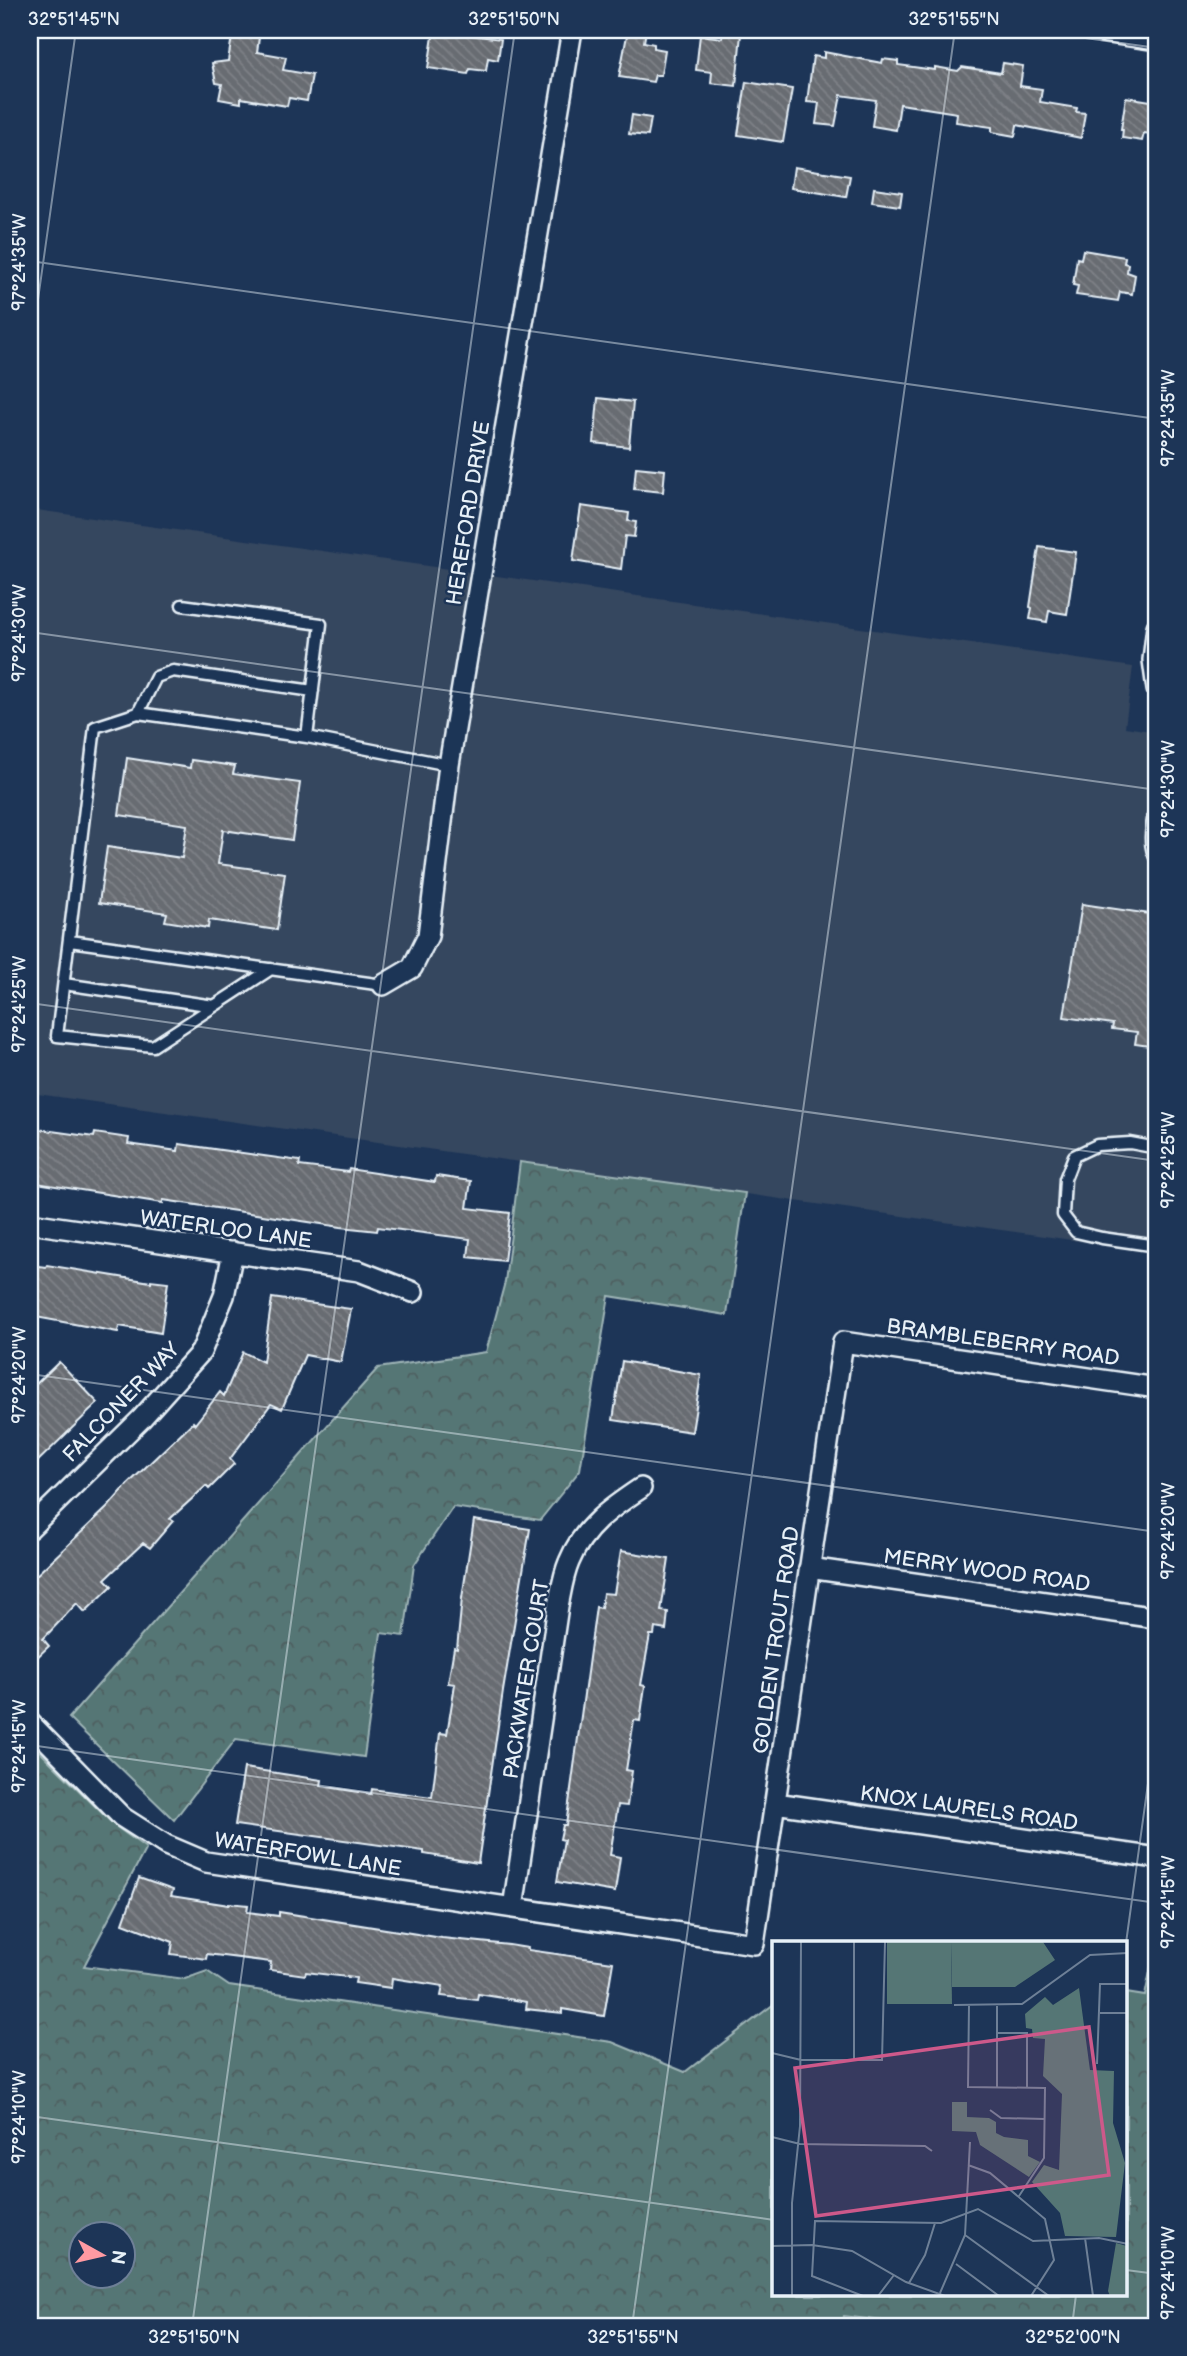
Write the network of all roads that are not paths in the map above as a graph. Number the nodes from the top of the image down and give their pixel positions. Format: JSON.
{"nodes":[{"id":1,"x":572,"y":30,"type":"edge"},
{"id":2,"x":1102,"y":30,"type":"edge"},
{"id":3,"x":1157,"y":38,"type":"edge"},
{"id":4,"x":181,"y":605,"type":"dead end"},
{"id":5,"x":1157,"y":627,"type":"edge"},
{"id":6,"x":1157,"y":688,"type":"edge"},
{"id":7,"x":313,"y":691,"type":"junction"},
{"id":8,"x":138,"y":713,"type":"junction"},
{"id":9,"x":307,"y":737,"type":"junction"},
{"id":10,"x":449,"y":765,"type":"junction"},
{"id":11,"x":1157,"y":798,"type":"edge"},
{"id":12,"x":1157,"y":860,"type":"edge"},
{"id":13,"x":70,"y":941,"type":"junction"},
{"id":14,"x":271,"y":969,"type":"junction"},
{"id":15,"x":64,"y":984,"type":"junction"},
{"id":16,"x":383,"y":985,"type":"joint"},
{"id":17,"x":214,"y":1006,"type":"junction"},
{"id":18,"x":1157,"y":1148,"type":"edge"},
{"id":19,"x":30,"y":1223,"type":"edge"},
{"id":20,"x":1157,"y":1246,"type":"edge"},
{"id":21,"x":233,"y":1252,"type":"junction"},
{"id":22,"x":413,"y":1292,"type":"dead end"},
{"id":23,"x":843,"y":1342,"type":"joint"},
{"id":24,"x":1157,"y":1388,"type":"edge"},
{"id":25,"x":641,"y":1488,"type":"dead end"},
{"id":26,"x":30,"y":1528,"type":"edge"},
{"id":27,"x":809,"y":1568,"type":"junction"},
{"id":28,"x":1157,"y":1618,"type":"edge"},
{"id":29,"x":30,"y":1723,"type":"edge"},
{"id":30,"x":775,"y":1803,"type":"junction"},
{"id":31,"x":1157,"y":1858,"type":"edge"},
{"id":32,"x":513,"y":1908,"type":"junction"},
{"id":33,"x":754,"y":1944,"type":"joint"}],
"edges":[{"from":1,"to":10,"type":"street","name":"HEREFORD DRIVE"},
{"from":2,"to":3,"type":"street"},
{"from":4,"to":7,"type":"lane"},
{"from":5,"to":6,"type":"street"},
{"from":7,"to":8,"type":"lane"},
{"from":7,"to":9,"type":"lane"},
{"from":8,"to":9,"type":"lane"},
{"from":8,"to":13,"type":"lane"},
{"from":9,"to":10,"type":"lane"},
{"from":10,"to":16,"type":"street","name":"HEREFORD DRIVE"},
{"from":11,"to":12,"type":"lane"},
{"from":13,"to":14,"type":"lane"},
{"from":13,"to":15,"type":"lane"},
{"from":14,"to":16,"type":"lane"},
{"from":14,"to":17,"type":"lane"},
{"from":15,"to":17,"type":"lane"},
{"from":15,"to":17,"type":"lane"},
{"from":18,"to":20,"type":"lane"},
{"from":19,"to":21,"type":"street","name":"WATERLOO LANE"},
{"from":21,"to":22,"type":"street","name":"WATERLOO LANE"},
{"from":21,"to":26,"type":"street","name":"FALCONER WAY"},
{"from":23,"to":24,"type":"street","name":"BRAMBLEBERRY ROAD"},
{"from":23,"to":27,"type":"street","name":"GOLDEN TROUT ROAD"},
{"from":25,"to":32,"type":"street","name":"PACKWATER COURT"},
{"from":27,"to":28,"type":"street","name":"MERRY WOOD ROAD"},
{"from":27,"to":30,"type":"street","name":"GOLDEN TROUT ROAD"},
{"from":29,"to":32,"type":"street","name":"WATERFOWL LANE"},
{"from":30,"to":31,"type":"street","name":"KNOX LAURELS ROAD"},
{"from":30,"to":33,"type":"street","name":"GOLDEN TROUT ROAD"},
{"from":32,"to":33,"type":"street","name":"WATERFOWL LANE"}]}
